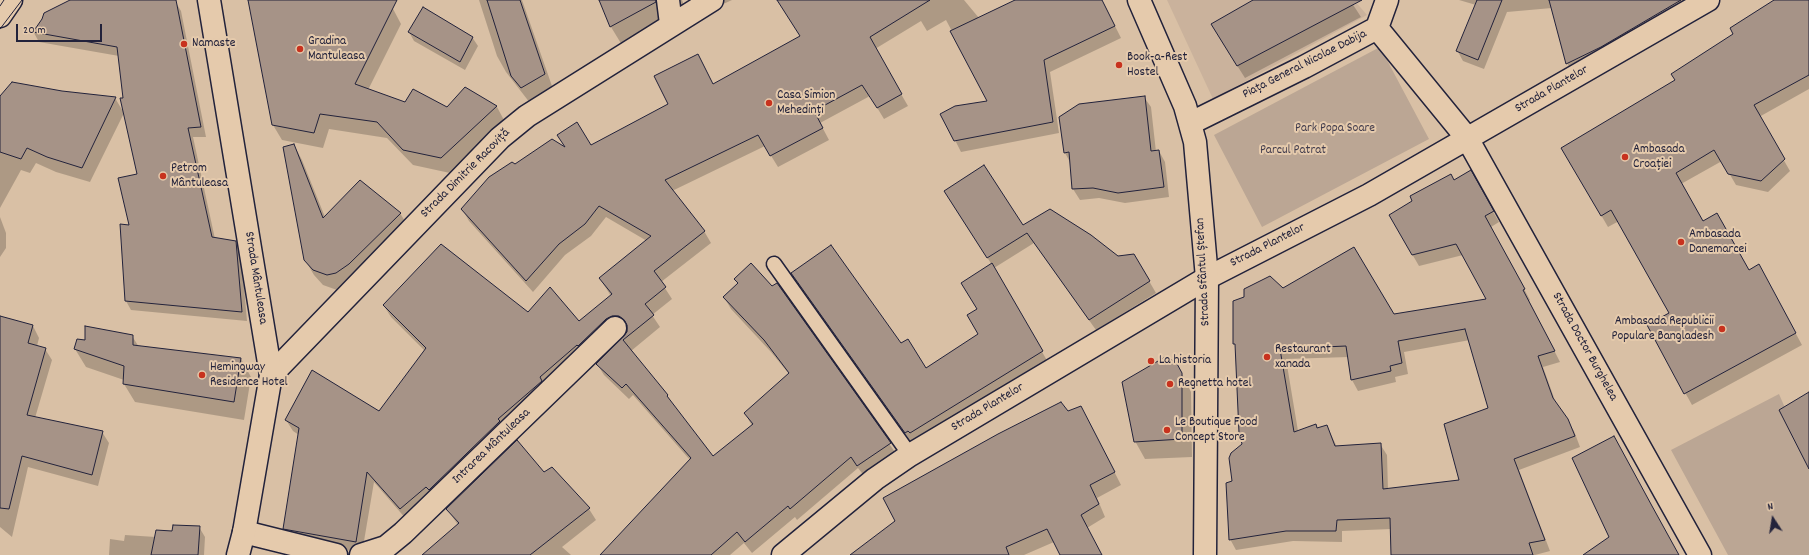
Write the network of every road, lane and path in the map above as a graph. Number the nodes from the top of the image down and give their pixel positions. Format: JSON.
{"nodes":[{"id":1,"x":11,"y":0,"type":"edge"},
{"id":2,"x":209,"y":0,"type":"edge"},
{"id":3,"x":668,"y":0,"type":"edge"},
{"id":4,"x":712,"y":0,"type":"edge"},
{"id":5,"x":1139,"y":0,"type":"edge"},
{"id":6,"x":1387,"y":0,"type":"edge"},
{"id":7,"x":1708,"y":0,"type":"edge"},
{"id":8,"x":0,"y":16,"type":"edge"},
{"id":9,"x":671,"y":24,"type":"junction"},
{"id":10,"x":1377,"y":28,"type":"junction"},
{"id":11,"x":1191,"y":123,"type":"junction"},
{"id":12,"x":1467,"y":138,"type":"junction"},
{"id":13,"x":774,"y":264,"type":"dead end"},
{"id":14,"x":1207,"y":278,"type":"junction"},
{"id":15,"x":615,"y":328,"type":"dead end"},
{"id":16,"x":271,"y":375,"type":"junction"},
{"id":17,"x":910,"y":455,"type":"junction"},
{"id":18,"x":244,"y":532,"type":"junction"},
{"id":19,"x":238,"y":555,"type":"edge"},
{"id":20,"x":336,"y":555,"type":"edge"},
{"id":21,"x":361,"y":555,"type":"edge"},
{"id":22,"x":783,"y":555,"type":"edge"},
{"id":23,"x":1205,"y":555,"type":"edge"},
{"id":24,"x":1700,"y":555,"type":"edge"}],
"edges":[{"from":1,"to":8,"type":"street"},
{"from":2,"to":16,"type":"street","name":"Strada Mântuleasa"},
{"from":3,"to":9,"type":"street"},
{"from":4,"to":9,"type":"street","name":"Strada Dimitrie Racoviță"},
{"from":5,"to":11,"type":"street","name":"Strada Sfântul Ștefan"},
{"from":6,"to":10,"type":"street"},
{"from":7,"to":12,"type":"street","name":"Strada Plantelor"},
{"from":9,"to":16,"type":"street","name":"Strada Dimitrie Racoviță"},
{"from":10,"to":11,"type":"street","name":"Piața General Nicolae Dabija"},
{"from":10,"to":12,"type":"street","name":"Piața General Nicolae Dabija"},
{"from":11,"to":14,"type":"street","name":"Strada Sfântul Ștefan"},
{"from":12,"to":14,"type":"street","name":"Strada Plantelor"},
{"from":12,"to":24,"type":"street","name":"Strada Doctor Burghelea"},
{"from":13,"to":17,"type":"lane"},
{"from":14,"to":17,"type":"street","name":"Strada Plantelor"},
{"from":14,"to":23,"type":"street","name":"Strada Sfântul Ștefan"},
{"from":15,"to":21,"type":"street","name":"Intrarea Mântuleasa"},
{"from":16,"to":18,"type":"street","name":"Strada Mântuleasa"},
{"from":17,"to":22,"type":"street","name":"Strada Plantelor"},
{"from":18,"to":19,"type":"street","name":"Strada Mântuleasa"},
{"from":18,"to":20,"type":"street"}]}
